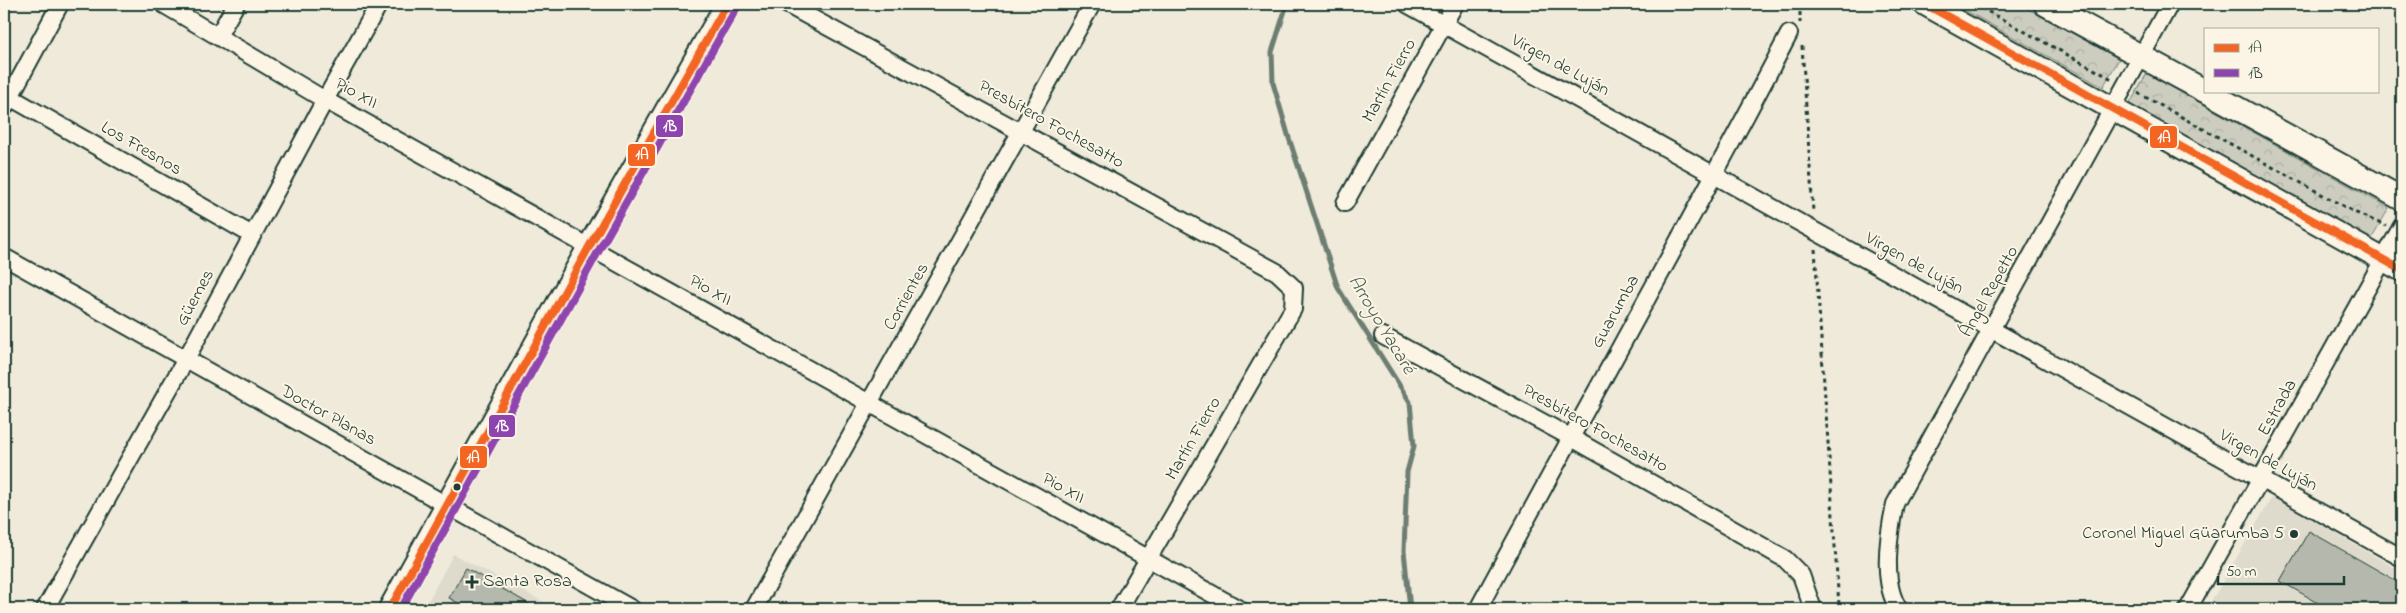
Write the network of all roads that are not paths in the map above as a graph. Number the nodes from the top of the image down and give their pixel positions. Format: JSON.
{"nodes":[{"id":1,"x":60,"y":4,"type":"edge"},
{"id":2,"x":163,"y":4,"type":"edge"},
{"id":3,"x":236,"y":4,"type":"edge"},
{"id":4,"x":379,"y":4,"type":"edge"},
{"id":5,"x":727,"y":4,"type":"edge"},
{"id":6,"x":786,"y":4,"type":"edge"},
{"id":7,"x":1092,"y":4,"type":"edge"},
{"id":8,"x":1407,"y":4,"type":"edge"},
{"id":9,"x":1455,"y":4,"type":"edge"},
{"id":10,"x":1925,"y":4,"type":"edge"},
{"id":11,"x":2045,"y":4,"type":"edge"},
{"id":12,"x":2170,"y":4,"type":"edge"},
{"id":13,"x":1444,"y":24,"type":"junction"},
{"id":14,"x":1797,"y":34,"type":"road end"},
{"id":15,"x":218,"y":36,"type":"junction"},
{"id":16,"x":2142,"y":56,"type":"junction"},
{"id":17,"x":2204,"y":90,"type":"edge"},
{"id":18,"x":2207,"y":92,"type":"edge"},
{"id":19,"x":325,"y":100,"type":"junction"},
{"id":20,"x":7,"y":103,"type":"edge"},
{"id":21,"x":2113,"y":109,"type":"junction"},
{"id":22,"x":1021,"y":131,"type":"junction"},
{"id":23,"x":1715,"y":176,"type":"junction"},
{"id":24,"x":2402,"y":198,"type":"edge"},
{"id":25,"x":1345,"y":203,"type":"dead end"},
{"id":26,"x":2401,"y":228,"type":"edge"},
{"id":27,"x":252,"y":235,"type":"junction"},
{"id":28,"x":589,"y":247,"type":"junction"},
{"id":29,"x":4,"y":257,"type":"edge"},
{"id":30,"x":2393,"y":265,"type":"edge"},
{"id":31,"x":1294,"y":288,"type":"joint"},
{"id":32,"x":1992,"y":330,"type":"junction"},
{"id":33,"x":1384,"y":336,"type":"dead end"},
{"id":34,"x":186,"y":359,"type":"junction"},
{"id":35,"x":871,"y":403,"type":"junction"},
{"id":36,"x":1570,"y":437,"type":"junction"},
{"id":37,"x":2261,"y":480,"type":"junction"},
{"id":38,"x":448,"y":506,"type":"junction"},
{"id":39,"x":2402,"y":558,"type":"edge"},
{"id":40,"x":1147,"y":559,"type":"junction"},
{"id":41,"x":45,"y":609,"type":"edge"},
{"id":42,"x":390,"y":609,"type":"edge"},
{"id":43,"x":632,"y":609,"type":"edge"},
{"id":44,"x":754,"y":609,"type":"edge"},
{"id":45,"x":1119,"y":609,"type":"edge"},
{"id":46,"x":1239,"y":609,"type":"edge"},
{"id":47,"x":1478,"y":609,"type":"edge"},
{"id":48,"x":1813,"y":609,"type":"edge"},
{"id":49,"x":1899,"y":609,"type":"edge"},
{"id":50,"x":2188,"y":609,"type":"edge"}],
"edges":[{"from":1,"to":20,"type":"street"},
{"from":2,"to":15,"type":"street","name":"Pio XII"},
{"from":3,"to":15,"type":"street"},
{"from":4,"to":19,"type":"street","name":"Güemes"},
{"from":5,"to":28,"type":"main road"},
{"from":6,"to":22,"type":"street","name":"Presbítero Fochesatto"},
{"from":7,"to":22,"type":"street","name":"Corrientes"},
{"from":8,"to":13,"type":"street","name":"Virgen de Luján"},
{"from":9,"to":13,"type":"street","name":"Martín Fierro"},
{"from":10,"to":21,"type":"main road"},
{"from":11,"to":16,"type":"main road"},
{"from":12,"to":16,"type":"street","name":"Ángel Repetto"},
{"from":13,"to":23,"type":"street","name":"Virgen de Luján"},
{"from":13,"to":25,"type":"street","name":"Martín Fierro"},
{"from":14,"to":23,"type":"street","name":"Guarumba"},
{"from":15,"to":19,"type":"street","name":"Pio XII"},
{"from":16,"to":17,"type":"main road"},
{"from":16,"to":21,"type":"street","name":"Ángel Repetto"},
{"from":18,"to":24,"type":"main road"},
{"from":19,"to":27,"type":"street","name":"Güemes"},
{"from":19,"to":28,"type":"street","name":"Pio XII"},
{"from":20,"to":27,"type":"street","name":"Los Fresnos"},
{"from":21,"to":30,"type":"main road"},
{"from":21,"to":32,"type":"street","name":"Ángel Repetto"},
{"from":22,"to":31,"type":"street","name":"Presbítero Fochesatto"},
{"from":22,"to":35,"type":"street","name":"Corrientes"},
{"from":23,"to":32,"type":"street","name":"Virgen de Luján"},
{"from":23,"to":36,"type":"street","name":"Guarumba"},
{"from":26,"to":30,"type":"street","name":"Estrada"},
{"from":27,"to":34,"type":"street","name":"Güemes"},
{"from":28,"to":35,"type":"street","name":"Pio XII"},
{"from":28,"to":38,"type":"main road"},
{"from":29,"to":34,"type":"street","name":"Doctor Planas"},
{"from":30,"to":37,"type":"street","name":"Estrada"},
{"from":31,"to":40,"type":"street","name":"Martín Fierro"},
{"from":32,"to":37,"type":"street","name":"Virgen de Luján"},
{"from":32,"to":49,"type":"street","name":"Ángel Repetto"},
{"from":33,"to":36,"type":"street","name":"Presbítero Fochesatto"},
{"from":34,"to":38,"type":"street","name":"Doctor Planas"},
{"from":34,"to":41,"type":"street","name":"Güemes"},
{"from":35,"to":40,"type":"street","name":"Pio XII"},
{"from":35,"to":44,"type":"street","name":"Corrientes"},
{"from":36,"to":47,"type":"street","name":"Guarumba"},
{"from":36,"to":48,"type":"street","name":"Presbítero Fochesatto"},
{"from":37,"to":39,"type":"street","name":"Virgen de Luján"},
{"from":37,"to":50,"type":"street","name":"Estrada"},
{"from":38,"to":42,"type":"main road"},
{"from":38,"to":43,"type":"street","name":"Doctor Planas"},
{"from":40,"to":45,"type":"street","name":"Martín Fierro"},
{"from":40,"to":46,"type":"street","name":"Pio XII"}]}
